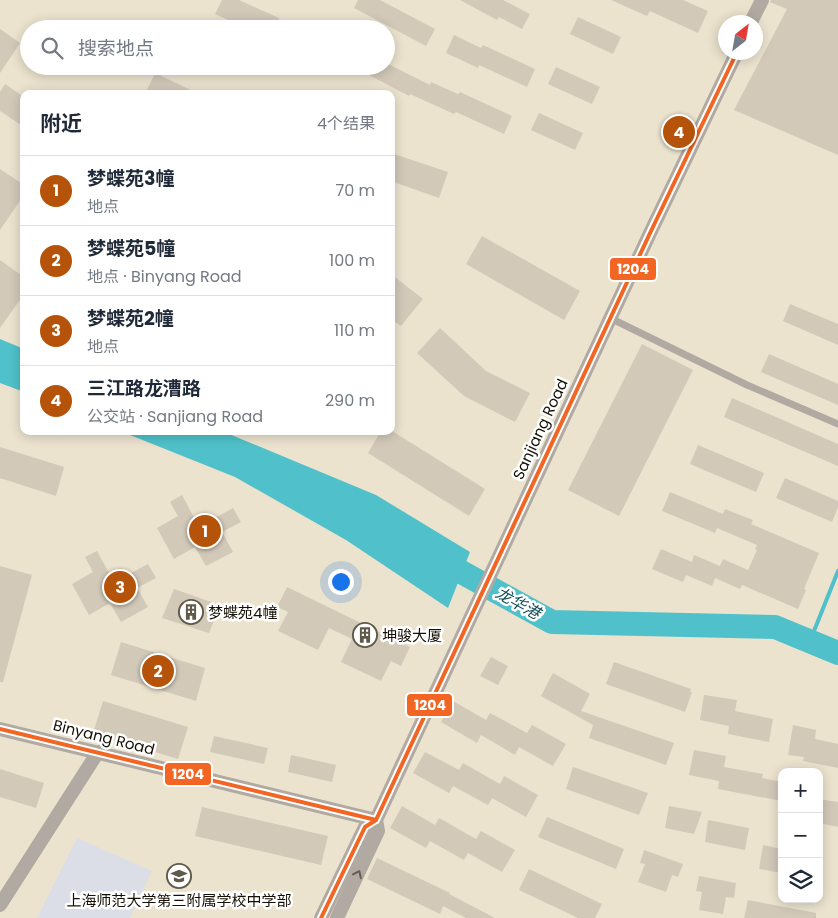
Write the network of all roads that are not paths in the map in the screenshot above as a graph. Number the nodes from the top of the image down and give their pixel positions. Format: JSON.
{"nodes":[{"id":1,"x":762,"y":0,"type":"edge"},
{"id":2,"x":754,"y":15,"type":"edge"},
{"id":3,"x":732,"y":60,"type":"edge"},
{"id":4,"x":610,"y":318,"type":"junction"},
{"id":5,"x":838,"y":424,"type":"edge"},
{"id":6,"x":0,"y":729,"type":"edge"},
{"id":7,"x":98,"y":752,"type":"junction"},
{"id":8,"x":376,"y":820,"type":"junction"},
{"id":9,"x":0,"y":905,"type":"edge"},
{"id":10,"x":321,"y":918,"type":"edge"},
{"id":11,"x":337,"y":918,"type":"edge"}],
"edges":[{"from":1,"to":2,"type":"street"},
{"from":3,"to":4,"type":"street","name":"Sanjiang Road"},
{"from":4,"to":5,"type":"lane"},
{"from":4,"to":8,"type":"street","name":"Sanjiang Road"},
{"from":6,"to":7,"type":"street","name":"Binyang Road"},
{"from":7,"to":8,"type":"street","name":"Binyang Road"},
{"from":7,"to":9,"type":"street"},
{"from":8,"to":10,"type":"street","name":"Sanjiang Road"},
{"from":11,"to":8,"type":"street","name":"Sanjiang Road","one_way":true}]}
